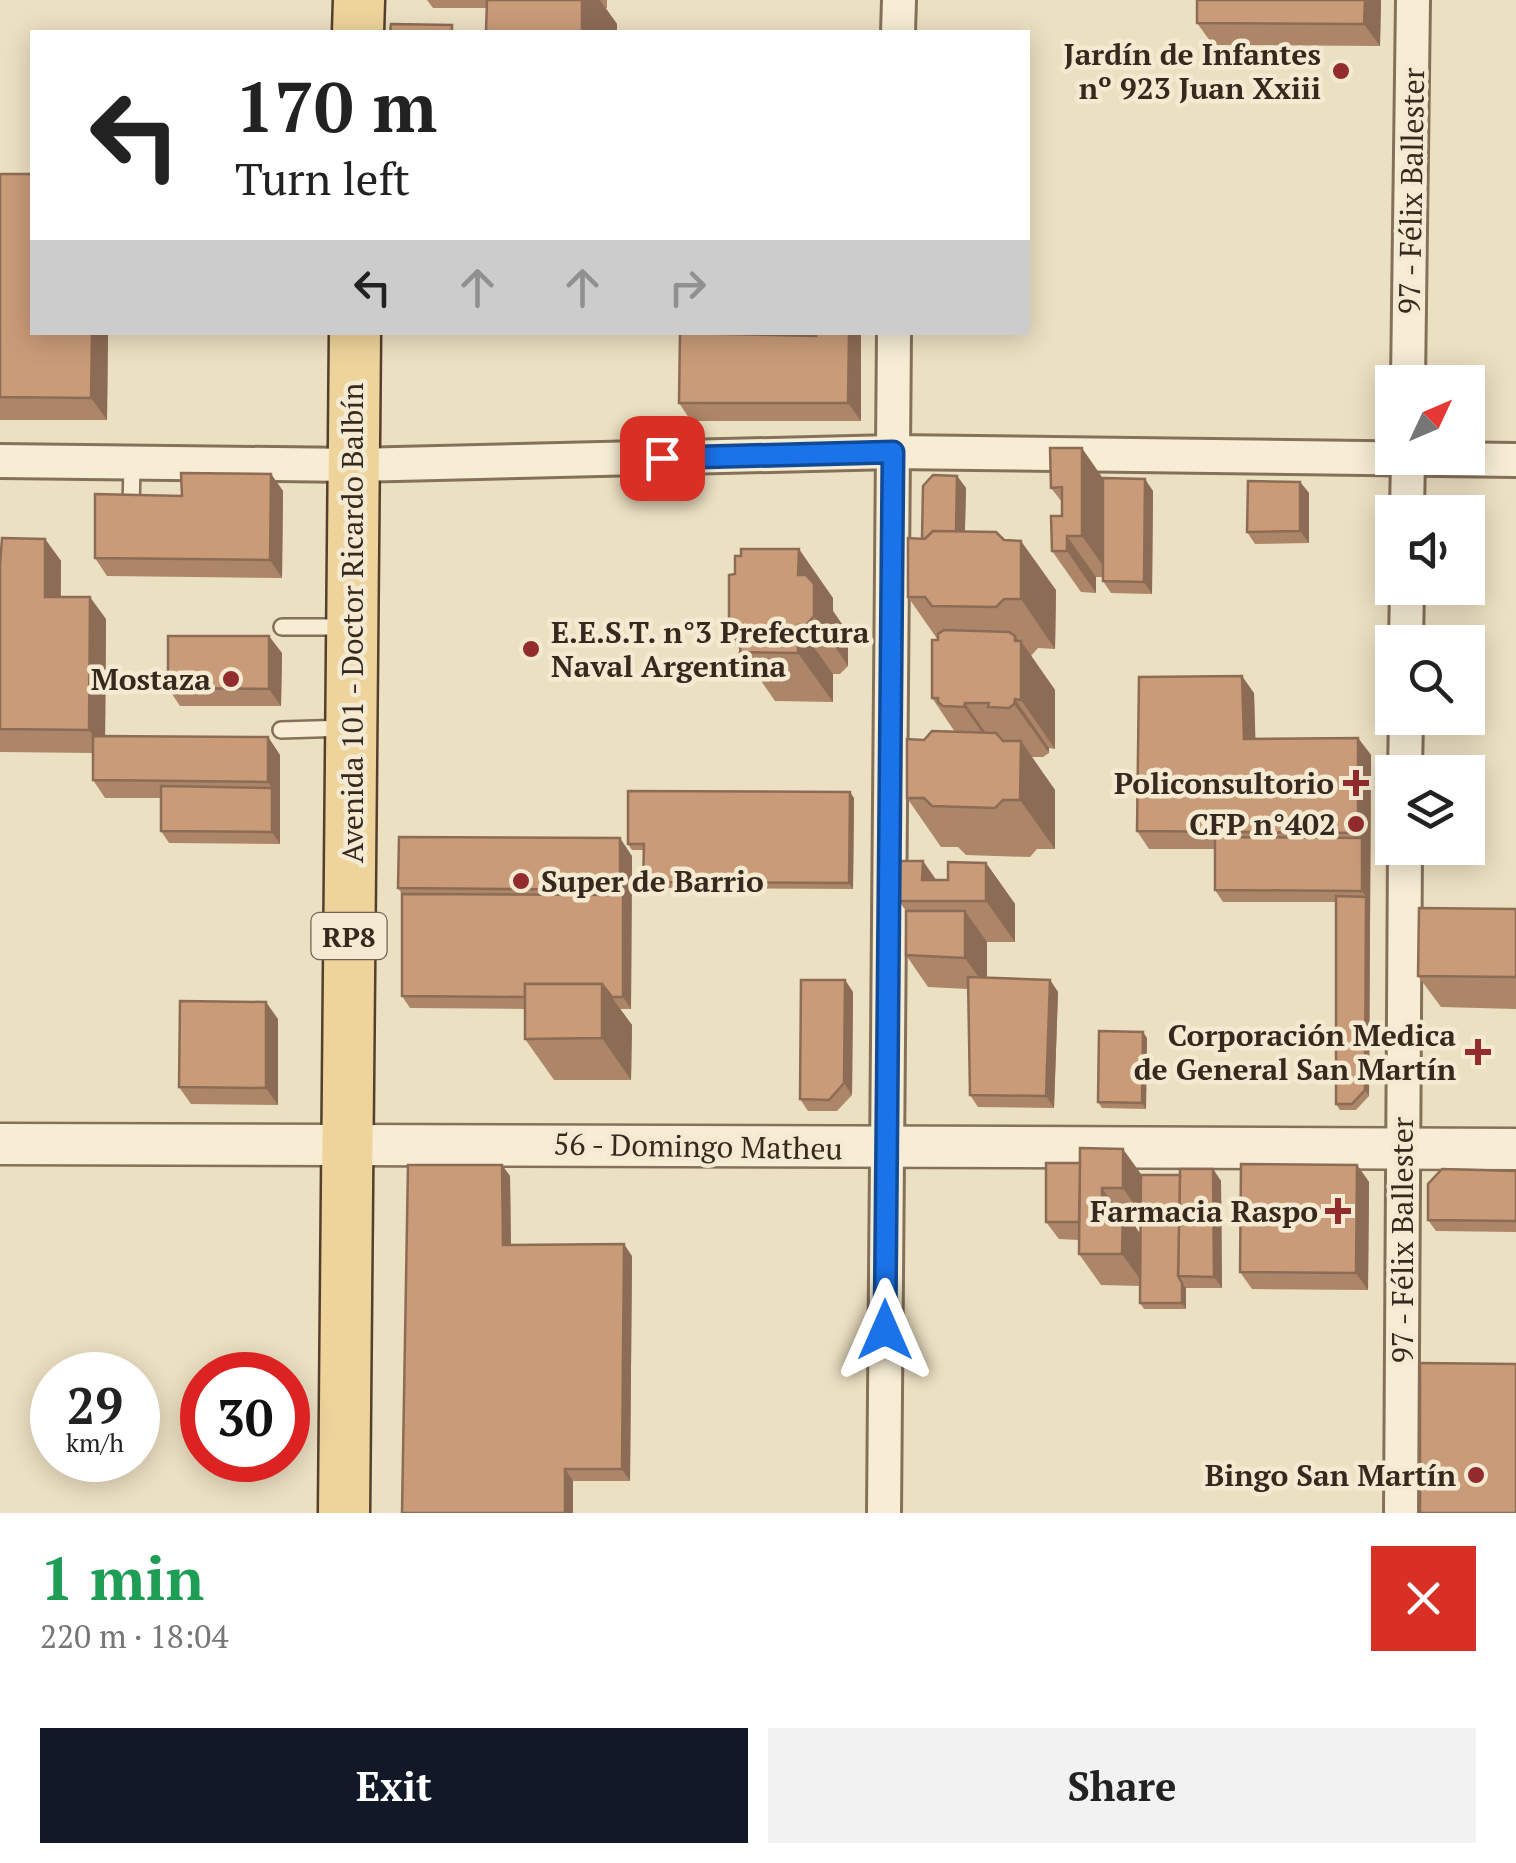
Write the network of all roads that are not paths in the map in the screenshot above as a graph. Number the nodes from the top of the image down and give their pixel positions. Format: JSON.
{"nodes":[{"id":1,"x":358,"y":0,"type":"edge"},
{"id":2,"x":899,"y":0,"type":"edge"},
{"id":3,"x":1413,"y":0,"type":"edge"},
{"id":4,"x":358,"y":30,"type":"edge"},
{"id":5,"x":898,"y":30,"type":"edge"},
{"id":6,"x":355,"y":335,"type":"edge"},
{"id":7,"x":894,"y":335,"type":"edge"},
{"id":8,"x":1408,"y":365,"type":"edge"},
{"id":9,"x":893,"y":452,"type":"junction"},
{"id":10,"x":1375,"y":458,"type":"edge"},
{"id":11,"x":1485,"y":459,"type":"edge"},
{"id":12,"x":1516,"y":460,"type":"edge"},
{"id":13,"x":0,"y":462,"type":"edge"},
{"id":14,"x":132,"y":463,"type":"junction"},
{"id":15,"x":355,"y":465,"type":"junction"},
{"id":16,"x":131,"y":512,"type":"edge"},
{"id":17,"x":282,"y":627,"type":"dead end"},
{"id":18,"x":353,"y":627,"type":"junction"},
{"id":19,"x":352,"y":728,"type":"junction"},
{"id":20,"x":280,"y":730,"type":"dead end"},
{"id":21,"x":1405,"y":865,"type":"edge"},
{"id":22,"x":347,"y":1143,"type":"junction"},
{"id":23,"x":0,"y":1144,"type":"edge"},
{"id":24,"x":886,"y":1148,"type":"junction"},
{"id":25,"x":1402,"y":1149,"type":"junction"},
{"id":26,"x":1516,"y":1149,"type":"edge"},
{"id":27,"x":344,"y":1513,"type":"edge"},
{"id":28,"x":884,"y":1513,"type":"edge"},
{"id":29,"x":1401,"y":1513,"type":"edge"}],
"edges":[{"from":1,"to":4,"type":"main road"},
{"from":2,"to":5,"type":"street"},
{"from":3,"to":8,"type":"street","name":"97 - Félix Ballester"},
{"from":6,"to":15,"type":"main road","name":"Avenida 101 - Doctor Ricardo Balbín","number":"RP8"},
{"from":7,"to":9,"type":"street"},
{"from":9,"to":10,"type":"street"},
{"from":9,"to":15,"type":"street"},
{"from":9,"to":24,"type":"street"},
{"from":11,"to":12,"type":"street"},
{"from":13,"to":14,"type":"street"},
{"from":14,"to":15,"type":"street"},
{"from":14,"to":16,"type":"lane"},
{"from":15,"to":18,"type":"main road","name":"Avenida 101 - Doctor Ricardo Balbín","number":"RP8"},
{"from":17,"to":18,"type":"lane"},
{"from":18,"to":19,"type":"main road","name":"Avenida 101 - Doctor Ricardo Balbín","number":"RP8"},
{"from":19,"to":20,"type":"lane"},
{"from":19,"to":22,"type":"main road","name":"Avenida 101 - Doctor Ricardo Balbín","number":"RP8"},
{"from":21,"to":25,"type":"street","name":"97 - Félix Ballester"},
{"from":22,"to":23,"type":"street","name":"56 - Domingo Matheu"},
{"from":22,"to":24,"type":"street","name":"56 - Domingo Matheu"},
{"from":22,"to":27,"type":"main road","name":"Avenida 101 - Doctor Ricardo Balbín","number":"RP8"},
{"from":24,"to":25,"type":"street","name":"56 - Domingo Matheu"},
{"from":24,"to":28,"type":"street"},
{"from":25,"to":26,"type":"street","name":"56 - Domingo Matheu"},
{"from":25,"to":29,"type":"street","name":"97 - Félix Ballester"}]}
